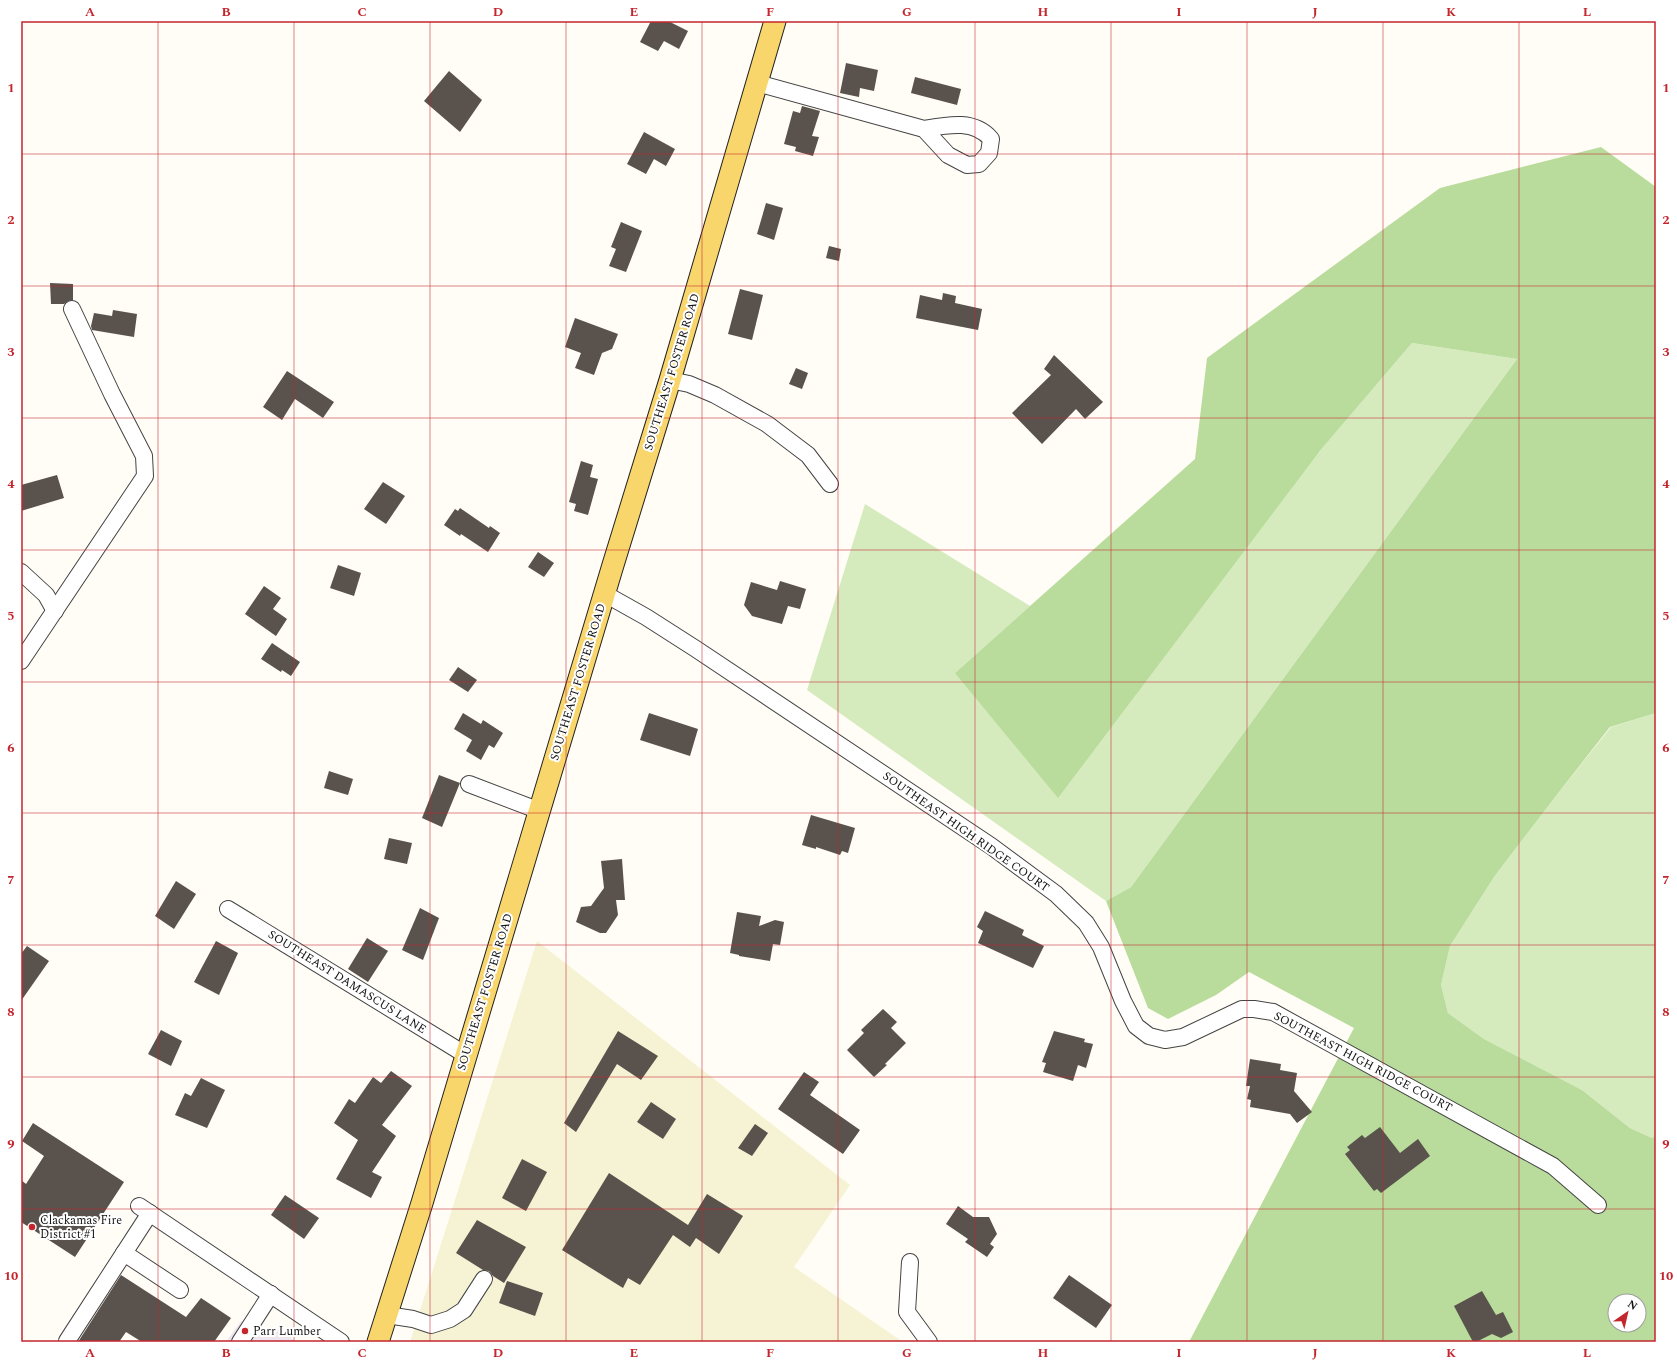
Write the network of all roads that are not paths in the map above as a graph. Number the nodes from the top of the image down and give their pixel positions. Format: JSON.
{"nodes":[{"id":1,"x":775,"y":21,"type":"edge"},
{"id":2,"x":757,"y":83,"type":"junction"},
{"id":3,"x":924,"y":129,"type":"dead end"},
{"id":4,"x":72,"y":309,"type":"dead end"},
{"id":5,"x":670,"y":380,"type":"junction"},
{"id":6,"x":830,"y":484,"type":"dead end"},
{"id":7,"x":21,"y":572,"type":"edge"},
{"id":8,"x":605,"y":594,"type":"junction"},
{"id":9,"x":55,"y":610,"type":"junction"},
{"id":10,"x":21,"y":662,"type":"edge"},
{"id":11,"x":469,"y":784,"type":"dead end"},
{"id":12,"x":540,"y":811,"type":"junction"},
{"id":13,"x":228,"y":909,"type":"dead end"},
{"id":14,"x":466,"y":1055,"type":"junction"},
{"id":15,"x":1598,"y":1205,"type":"dead end"},
{"id":16,"x":124,"y":1253,"type":"junction"},
{"id":17,"x":910,"y":1262,"type":"dead end"},
{"id":18,"x":484,"y":1279,"type":"dead end"},
{"id":19,"x":180,"y":1290,"type":"dead end"},
{"id":20,"x":271,"y":1294,"type":"junction"},
{"id":21,"x":387,"y":1315,"type":"junction"},
{"id":22,"x":67,"y":1341,"type":"edge"},
{"id":23,"x":240,"y":1342,"type":"edge"},
{"id":24,"x":342,"y":1342,"type":"edge"},
{"id":25,"x":378,"y":1342,"type":"edge"},
{"id":26,"x":929,"y":1342,"type":"edge"}],
"edges":[{"from":1,"to":2,"type":"main road","name":"SOUTHEAST FOSTER ROAD"},
{"from":2,"to":3,"type":"street"},
{"from":2,"to":5,"type":"main road","name":"SOUTHEAST FOSTER ROAD"},
{"from":4,"to":9,"type":"street"},
{"from":5,"to":6,"type":"street"},
{"from":5,"to":8,"type":"main road","name":"SOUTHEAST FOSTER ROAD"},
{"from":7,"to":9,"type":"street"},
{"from":8,"to":12,"type":"main road","name":"SOUTHEAST FOSTER ROAD"},
{"from":8,"to":15,"type":"street","name":"SOUTHEAST HIGH RIDGE COURT"},
{"from":9,"to":10,"type":"street"},
{"from":11,"to":12,"type":"street"},
{"from":12,"to":14,"type":"main road","name":"SOUTHEAST FOSTER ROAD"},
{"from":13,"to":14,"type":"street","name":"SOUTHEAST DAMASCUS LANE"},
{"from":14,"to":21,"type":"main road","name":"SOUTHEAST FOSTER ROAD"},
{"from":16,"to":19,"type":"street"},
{"from":16,"to":20,"type":"street"},
{"from":16,"to":22,"type":"street"},
{"from":17,"to":26,"type":"street"},
{"from":18,"to":21,"type":"street"},
{"from":20,"to":23,"type":"street"},
{"from":20,"to":24,"type":"street"},
{"from":21,"to":25,"type":"main road","name":"SOUTHEAST FOSTER ROAD"}]}
